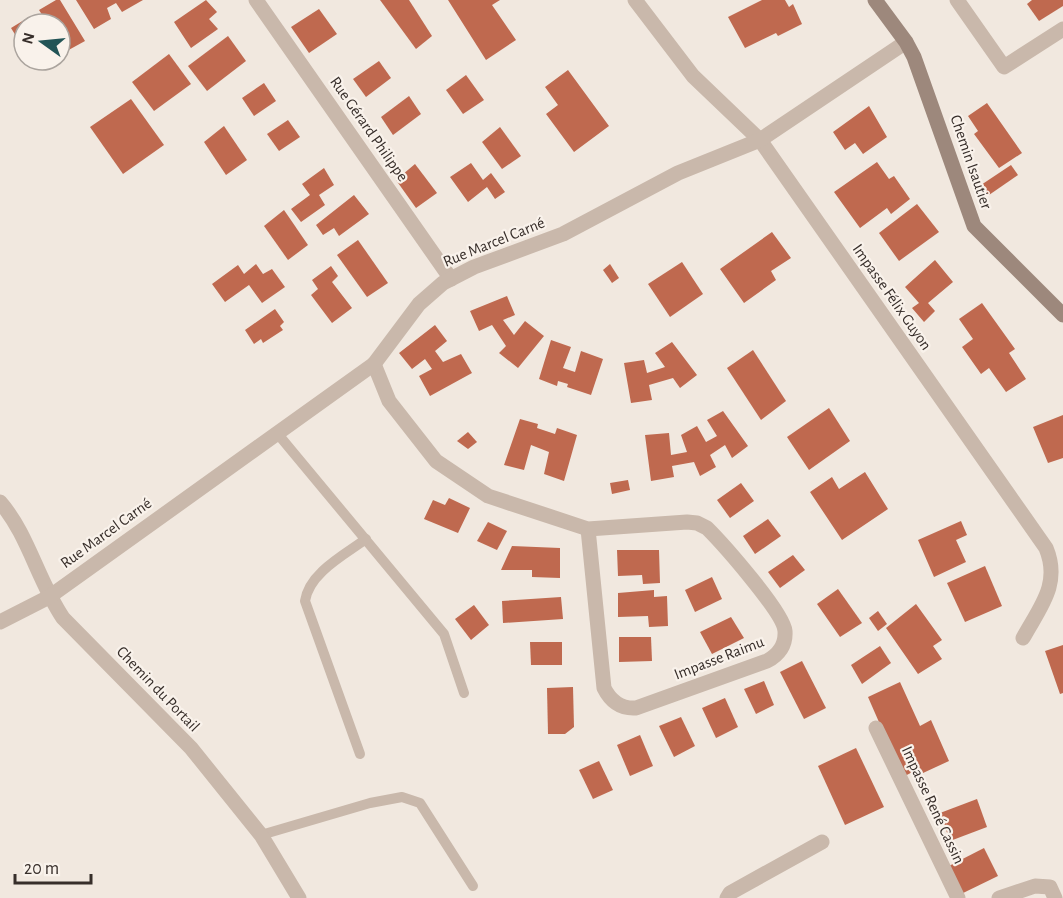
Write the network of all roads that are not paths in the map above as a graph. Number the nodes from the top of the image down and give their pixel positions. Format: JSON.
{"nodes":[{"id":1,"x":256,"y":0,"type":"edge"},
{"id":2,"x":635,"y":0,"type":"edge"},
{"id":3,"x":875,"y":0,"type":"edge"},
{"id":4,"x":957,"y":0,"type":"edge"},
{"id":5,"x":1063,"y":29,"type":"edge"},
{"id":6,"x":906,"y":42,"type":"junction"},
{"id":7,"x":760,"y":140,"type":"junction"},
{"id":8,"x":452,"y":279,"type":"junction"},
{"id":9,"x":1063,"y":315,"type":"edge"},
{"id":10,"x":374,"y":364,"type":"junction"},
{"id":11,"x":277,"y":433,"type":"junction"},
{"id":12,"x":0,"y":502,"type":"edge"},
{"id":13,"x":588,"y":529,"type":"junction"},
{"id":14,"x":366,"y":539,"type":"junction"},
{"id":15,"x":49,"y":597,"type":"junction"},
{"id":16,"x":0,"y":622,"type":"edge"},
{"id":17,"x":1023,"y":638,"type":"dead end"},
{"id":18,"x":464,"y":693,"type":"dead end"},
{"id":19,"x":876,"y":728,"type":"dead end"},
{"id":20,"x":360,"y":754,"type":"dead end"},
{"id":21,"x":261,"y":836,"type":"junction"},
{"id":22,"x":822,"y":842,"type":"dead end"},
{"id":23,"x":473,"y":886,"type":"dead end"},
{"id":24,"x":299,"y":898,"type":"edge"},
{"id":25,"x":727,"y":898,"type":"edge"},
{"id":26,"x":958,"y":898,"type":"edge"},
{"id":27,"x":999,"y":898,"type":"edge"},
{"id":28,"x":1054,"y":898,"type":"edge"}],
"edges":[{"from":1,"to":8,"type":"street","name":"Rue Gérard Philippe"},
{"from":2,"to":7,"type":"street","name":"Impasse Félix Guyon"},
{"from":3,"to":6,"type":"main road","name":"Chemin Isautier"},
{"from":4,"to":5,"type":"street"},
{"from":6,"to":7,"type":"street","name":"Rue Marcel Carné"},
{"from":6,"to":9,"type":"main road","name":"Chemin Isautier"},
{"from":7,"to":8,"type":"street","name":"Rue Marcel Carné"},
{"from":7,"to":17,"type":"street","name":"Impasse Félix Guyon"},
{"from":8,"to":10,"type":"street","name":"Rue Marcel Carné"},
{"from":10,"to":11,"type":"street","name":"Rue Marcel Carné"},
{"from":10,"to":13,"type":"street","name":"Impasse Raimu"},
{"from":11,"to":14,"type":"lane"},
{"from":11,"to":15,"type":"street","name":"Rue Marcel Carné"},
{"from":12,"to":15,"type":"street","name":"Chemin du Portail"},
{"from":13,"to":13,"type":"street","name":"Impasse Raimu"},
{"from":14,"to":18,"type":"lane"},
{"from":14,"to":20,"type":"lane"},
{"from":15,"to":16,"type":"street","name":"Rue Marcel Carné"},
{"from":15,"to":21,"type":"street","name":"Chemin du Portail"},
{"from":19,"to":26,"type":"street","name":"Impasse René Cassin"},
{"from":21,"to":23,"type":"lane"},
{"from":21,"to":24,"type":"street","name":"Chemin du Portail"},
{"from":22,"to":25,"type":"street"},
{"from":27,"to":28,"type":"street"}]}
